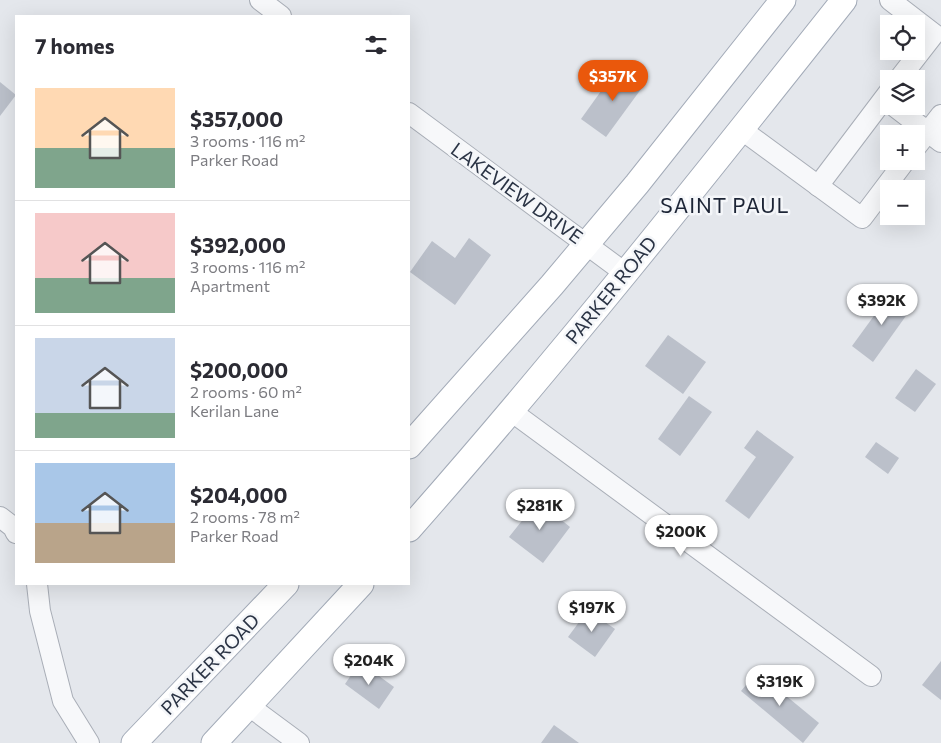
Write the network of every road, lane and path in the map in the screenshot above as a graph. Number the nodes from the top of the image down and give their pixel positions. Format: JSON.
{"nodes":[{"id":1,"x":260,"y":0,"type":"edge"},
{"id":2,"x":783,"y":0,"type":"edge"},
{"id":3,"x":844,"y":0,"type":"edge"},
{"id":4,"x":890,"y":0,"type":"edge"},
{"id":5,"x":280,"y":15,"type":"edge"},
{"id":6,"x":937,"y":37,"type":"edge"},
{"id":7,"x":907,"y":70,"type":"edge"},
{"id":8,"x":880,"y":111,"type":"edge"},
{"id":9,"x":410,"y":114,"type":"edge"},
{"id":10,"x":904,"y":115,"type":"edge"},
{"id":11,"x":941,"y":115,"type":"edge"},
{"id":12,"x":742,"y":130,"type":"junction"},
{"id":13,"x":928,"y":140,"type":"edge"},
{"id":14,"x":898,"y":170,"type":"edge"},
{"id":15,"x":818,"y":186,"type":"junction"},
{"id":16,"x":586,"y":244,"type":"junction"},
{"id":17,"x":625,"y":273,"type":"junction"},
{"id":18,"x":511,"y":411,"type":"junction"},
{"id":19,"x":410,"y":445,"type":"edge"},
{"id":20,"x":0,"y":517,"type":"edge"},
{"id":21,"x":410,"y":528,"type":"edge"},
{"id":22,"x":15,"y":531,"type":"edge"},
{"id":23,"x":37,"y":585,"type":"edge"},
{"id":24,"x":285,"y":585,"type":"edge"},
{"id":25,"x":360,"y":585,"type":"edge"},
{"id":26,"x":871,"y":676,"type":"dead end"},
{"id":27,"x":249,"y":706,"type":"junction"},
{"id":28,"x":89,"y":743,"type":"edge"},
{"id":29,"x":134,"y":743,"type":"edge"},
{"id":30,"x":214,"y":743,"type":"edge"},
{"id":31,"x":299,"y":743,"type":"edge"}],
"edges":[{"from":1,"to":5,"type":"street"},
{"from":2,"to":16,"type":"main road"},
{"from":3,"to":12,"type":"main road","name":"PARKER ROAD"},
{"from":4,"to":6,"type":"street"},
{"from":6,"to":7,"type":"street"},
{"from":8,"to":15,"type":"street"},
{"from":9,"to":16,"type":"street","name":"LAKEVIEW DRIVE"},
{"from":10,"to":13,"type":"street"},
{"from":11,"to":13,"type":"street"},
{"from":12,"to":15,"type":"street"},
{"from":12,"to":17,"type":"main road","name":"PARKER ROAD"},
{"from":14,"to":15,"type":"street"},
{"from":16,"to":17,"type":"street","name":"LAKEVIEW DRIVE"},
{"from":16,"to":19,"type":"main road"},
{"from":17,"to":18,"type":"main road","name":"PARKER ROAD"},
{"from":18,"to":21,"type":"main road","name":"PARKER ROAD"},
{"from":18,"to":26,"type":"street"},
{"from":20,"to":22,"type":"street"},
{"from":23,"to":28,"type":"street"},
{"from":24,"to":29,"type":"main road","name":"PARKER ROAD"},
{"from":25,"to":27,"type":"main road"},
{"from":27,"to":30,"type":"main road"},
{"from":27,"to":31,"type":"street"}]}
